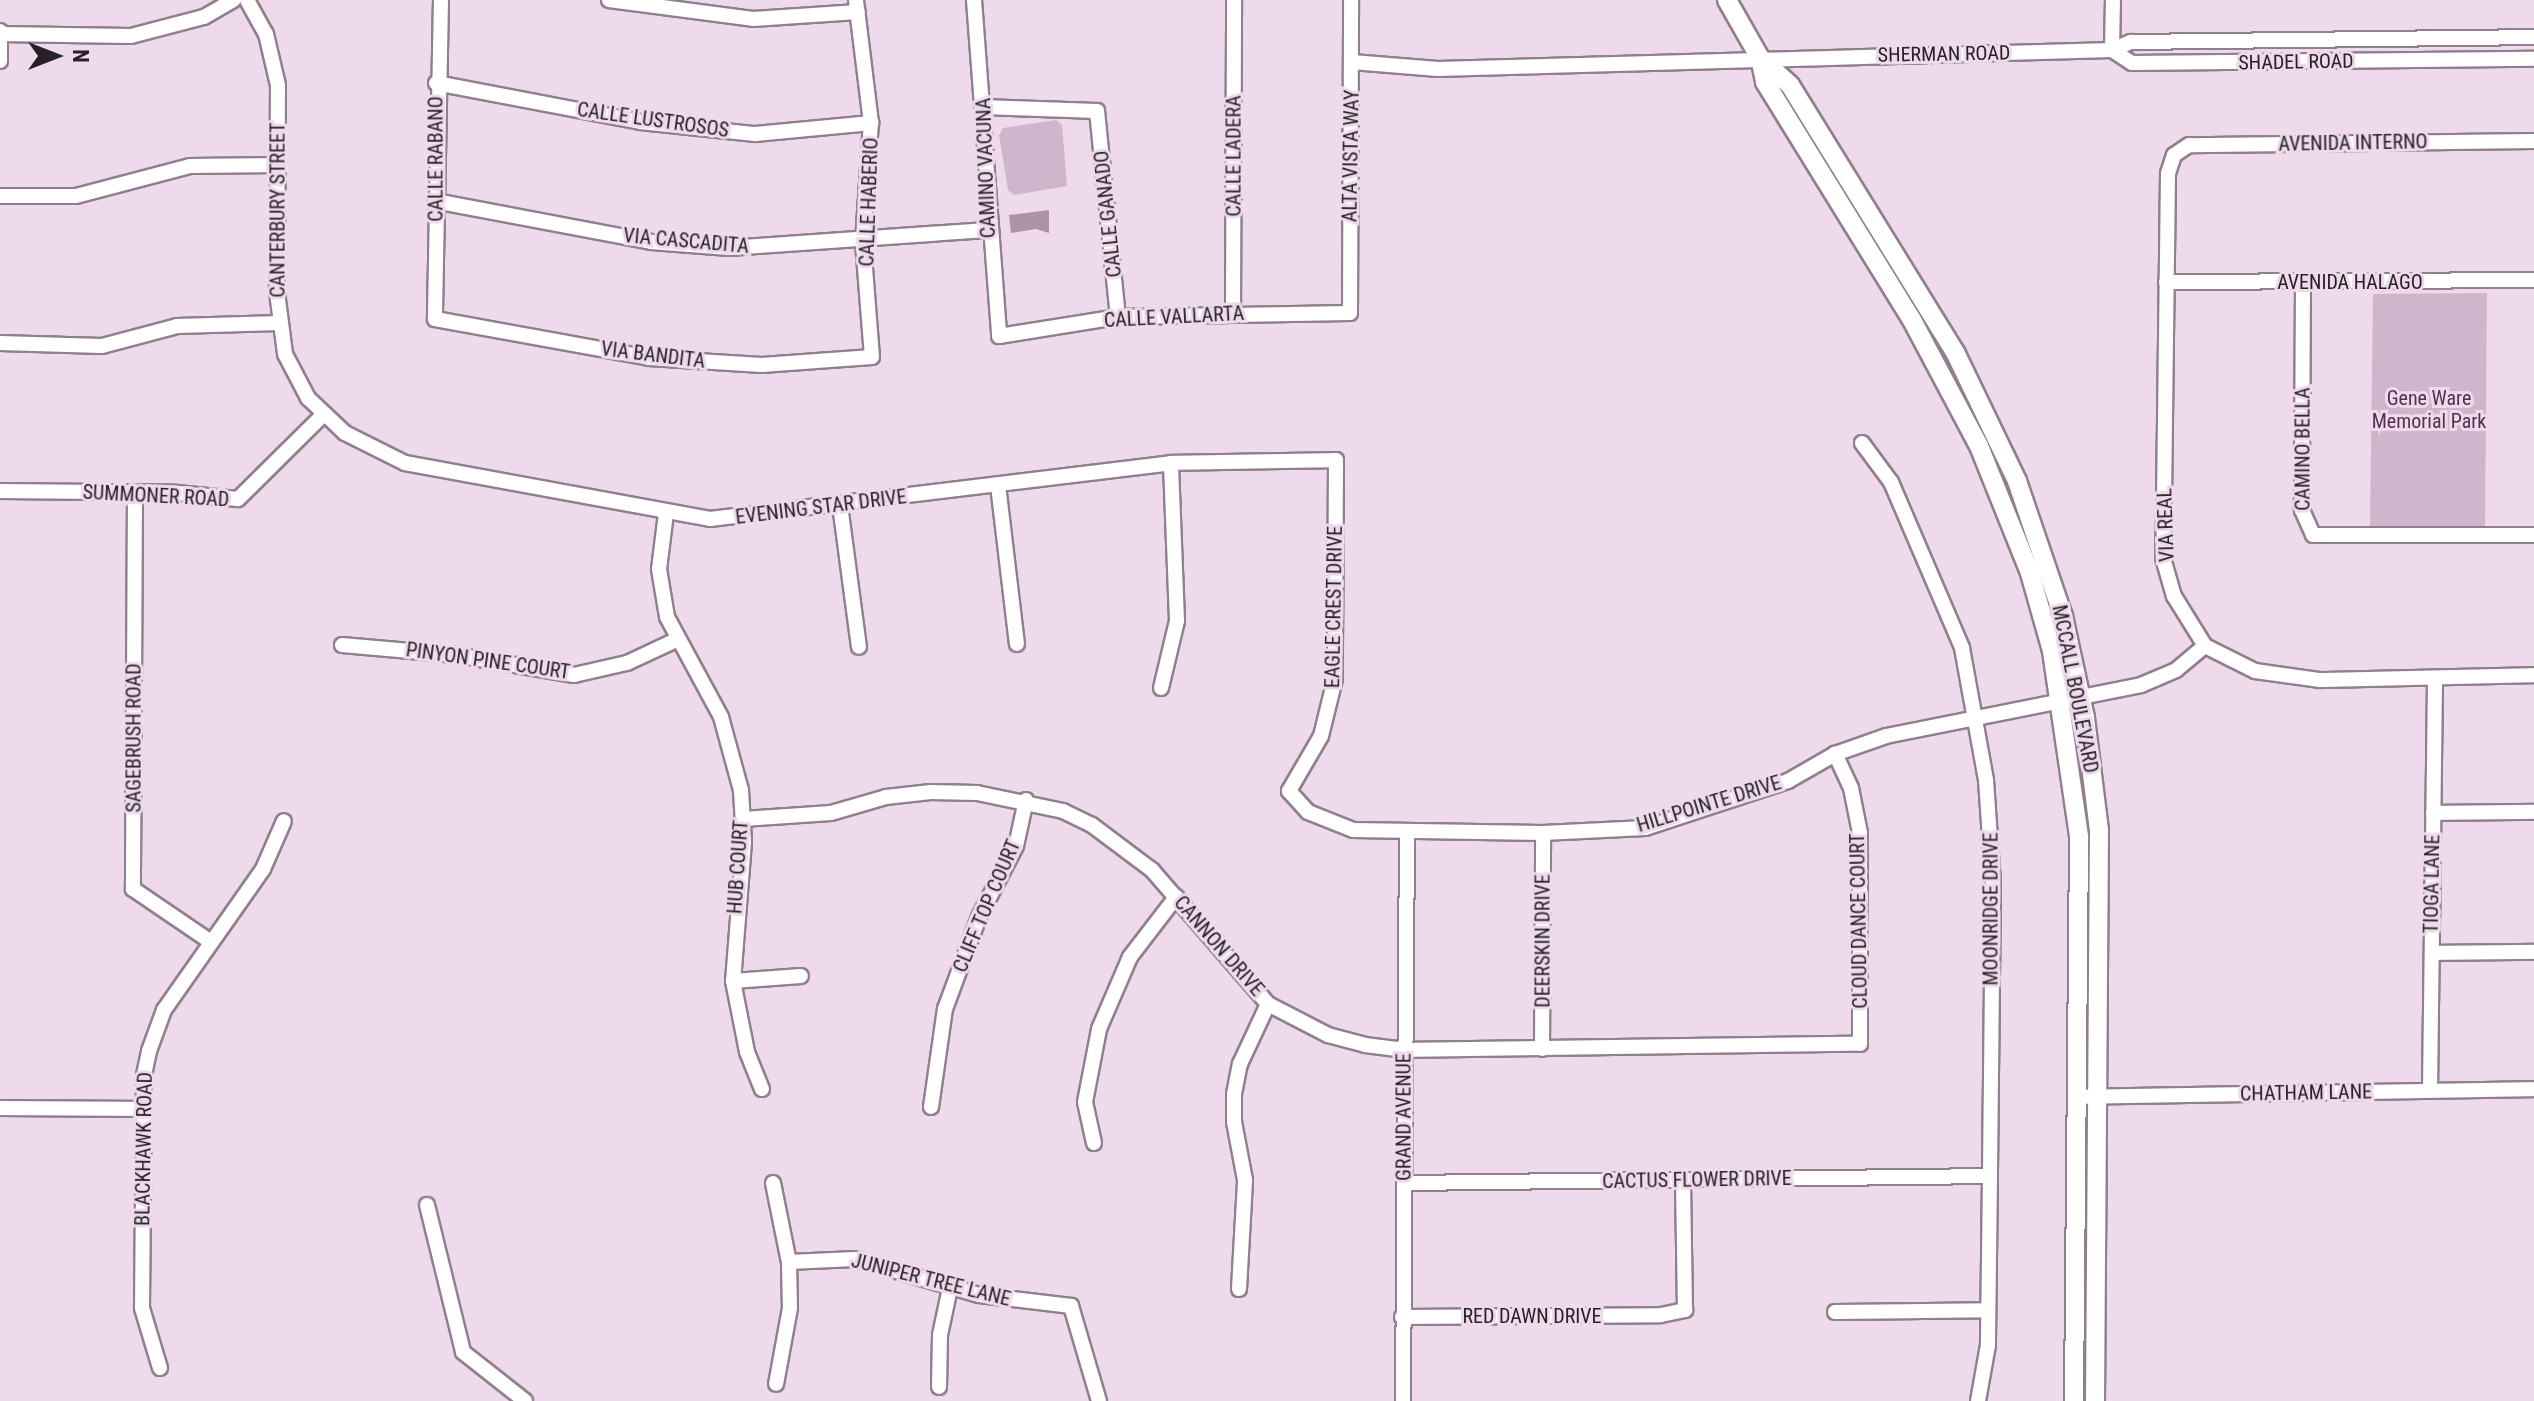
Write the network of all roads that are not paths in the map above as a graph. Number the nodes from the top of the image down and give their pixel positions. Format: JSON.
{"nodes":[{"id":1,"x":233,"y":0,"type":"edge"},
{"id":2,"x":247,"y":0,"type":"edge"},
{"id":3,"x":441,"y":0,"type":"edge"},
{"id":4,"x":609,"y":0,"type":"edge"},
{"id":5,"x":974,"y":0,"type":"edge"},
{"id":6,"x":1234,"y":0,"type":"edge"},
{"id":7,"x":1351,"y":0,"type":"edge"},
{"id":8,"x":1727,"y":0,"type":"edge"},
{"id":9,"x":2113,"y":0,"type":"edge"},
{"id":10,"x":857,"y":6,"type":"edge"},
{"id":11,"x":0,"y":33,"type":"edge"},
{"id":12,"x":2534,"y":37,"type":"edge"},
{"id":13,"x":2112,"y":50,"type":"junction"},
{"id":14,"x":1760,"y":58,"type":"junction"},
{"id":15,"x":2534,"y":59,"type":"edge"},
{"id":16,"x":0,"y":61,"type":"edge"},
{"id":17,"x":1352,"y":62,"type":"junction"},
{"id":18,"x":436,"y":83,"type":"junction"},
{"id":19,"x":982,"y":107,"type":"junction"},
{"id":20,"x":871,"y":123,"type":"junction"},
{"id":21,"x":2534,"y":141,"type":"edge"},
{"id":22,"x":2174,"y":155,"type":"joint"},
{"id":23,"x":278,"y":165,"type":"junction"},
{"id":24,"x":0,"y":196,"type":"edge"},
{"id":25,"x":435,"y":201,"type":"junction"},
{"id":26,"x":987,"y":230,"type":"junction"},
{"id":27,"x":863,"y":242,"type":"junction"},
{"id":28,"x":2534,"y":280,"type":"edge"},
{"id":29,"x":2166,"y":282,"type":"junction"},
{"id":30,"x":2303,"y":283,"type":"junction"},
{"id":31,"x":1233,"y":312,"type":"junction"},
{"id":32,"x":1350,"y":313,"type":"joint"},
{"id":33,"x":1118,"y":317,"type":"junction"},
{"id":34,"x":435,"y":319,"type":"joint"},
{"id":35,"x":279,"y":323,"type":"junction"},
{"id":36,"x":999,"y":336,"type":"joint"},
{"id":37,"x":0,"y":343,"type":"edge"},
{"id":38,"x":872,"y":357,"type":"joint"},
{"id":39,"x":1935,"y":362,"type":"junction"},
{"id":40,"x":324,"y":414,"type":"junction"},
{"id":41,"x":1862,"y":443,"type":"dead end"},
{"id":42,"x":1336,"y":460,"type":"joint"},
{"id":43,"x":1171,"y":463,"type":"junction"},
{"id":44,"x":2017,"y":481,"type":"junction"},
{"id":45,"x":998,"y":485,"type":"junction"},
{"id":46,"x":0,"y":491,"type":"edge"},
{"id":47,"x":135,"y":492,"type":"junction"},
{"id":48,"x":840,"y":505,"type":"junction"},
{"id":49,"x":666,"y":513,"type":"junction"},
{"id":50,"x":2534,"y":535,"type":"edge"},
{"id":51,"x":676,"y":640,"type":"junction"},
{"id":52,"x":1017,"y":644,"type":"dead end"},
{"id":53,"x":342,"y":645,"type":"dead end"},
{"id":54,"x":2205,"y":646,"type":"junction"},
{"id":55,"x":859,"y":647,"type":"dead end"},
{"id":56,"x":2534,"y":675,"type":"edge"},
{"id":57,"x":2435,"y":678,"type":"junction"},
{"id":58,"x":1161,"y":688,"type":"dead end"},
{"id":59,"x":2081,"y":697,"type":"junction"},
{"id":60,"x":2062,"y":701,"type":"junction"},
{"id":61,"x":1978,"y":717,"type":"junction"},
{"id":62,"x":1835,"y":754,"type":"junction"},
{"id":63,"x":1289,"y":791,"type":"joint"},
{"id":64,"x":1026,"y":800,"type":"junction"},
{"id":65,"x":2534,"y":812,"type":"edge"},
{"id":66,"x":2433,"y":813,"type":"junction"},
{"id":67,"x":743,"y":819,"type":"junction"},
{"id":68,"x":284,"y":821,"type":"dead end"},
{"id":69,"x":1543,"y":833,"type":"junction"},
{"id":70,"x":1407,"y":834,"type":"junction"},
{"id":71,"x":1176,"y":897,"type":"junction"},
{"id":72,"x":211,"y":942,"type":"junction"},
{"id":73,"x":2534,"y":952,"type":"edge"},
{"id":74,"x":2432,"y":953,"type":"junction"},
{"id":75,"x":801,"y":976,"type":"dead end"},
{"id":76,"x":733,"y":981,"type":"junction"},
{"id":77,"x":1268,"y":1004,"type":"junction"},
{"id":78,"x":1860,"y":1044,"type":"joint"},
{"id":79,"x":1542,"y":1049,"type":"junction"},
{"id":80,"x":1405,"y":1050,"type":"junction"},
{"id":81,"x":762,"y":1089,"type":"dead end"},
{"id":82,"x":2534,"y":1089,"type":"edge"},
{"id":83,"x":2430,"y":1090,"type":"junction"},
{"id":84,"x":2078,"y":1097,"type":"junction"},
{"id":85,"x":2099,"y":1097,"type":"junction"},
{"id":86,"x":931,"y":1107,"type":"dead end"},
{"id":87,"x":0,"y":1108,"type":"edge"},
{"id":88,"x":143,"y":1109,"type":"junction"},
{"id":89,"x":1094,"y":1143,"type":"dead end"},
{"id":90,"x":1990,"y":1176,"type":"junction"},
{"id":91,"x":1683,"y":1180,"type":"junction"},
{"id":92,"x":773,"y":1183,"type":"dead end"},
{"id":93,"x":1404,"y":1183,"type":"junction"},
{"id":94,"x":427,"y":1205,"type":"dead end"},
{"id":95,"x":789,"y":1262,"type":"junction"},
{"id":96,"x":950,"y":1288,"type":"junction"},
{"id":97,"x":1239,"y":1289,"type":"dead end"},
{"id":98,"x":1988,"y":1310,"type":"junction"},
{"id":99,"x":1835,"y":1312,"type":"dead end"},
{"id":100,"x":1402,"y":1317,"type":"junction"},
{"id":101,"x":160,"y":1368,"type":"dead end"},
{"id":102,"x":776,"y":1384,"type":"dead end"},
{"id":103,"x":939,"y":1387,"type":"dead end"},
{"id":104,"x":525,"y":1401,"type":"edge"},
{"id":105,"x":1099,"y":1401,"type":"edge"},
{"id":106,"x":1403,"y":1401,"type":"edge"},
{"id":107,"x":1978,"y":1401,"type":"edge"},
{"id":108,"x":2074,"y":1401,"type":"edge"},
{"id":109,"x":2095,"y":1401,"type":"edge"}],
"edges":[{"from":1,"to":11,"type":"street"},
{"from":2,"to":23,"type":"street","name":"CANTERBURY STREET"},
{"from":3,"to":18,"type":"street","name":"CALLE RABANO"},
{"from":4,"to":10,"type":"street"},
{"from":5,"to":19,"type":"street","name":"CAMINO VACUNA"},
{"from":6,"to":31,"type":"street","name":"CALLE LADERA"},
{"from":7,"to":17,"type":"street","name":"ALTA VISTA WAY"},
{"from":8,"to":14,"type":"main road","name":"MCCALL BOULEVARD"},
{"from":9,"to":13,"type":"street"},
{"from":10,"to":20,"type":"street","name":"CALLE HABERIO"},
{"from":11,"to":16,"type":"street"},
{"from":12,"to":13,"type":"street","name":"SHERMAN ROAD"},
{"from":13,"to":14,"type":"street","name":"SHERMAN ROAD"},
{"from":13,"to":15,"type":"street","name":"SHADEL ROAD"},
{"from":14,"to":17,"type":"street","name":"SHERMAN ROAD"},
{"from":14,"to":39,"type":"main road","name":"MCCALL BOULEVARD"},
{"from":14,"to":44,"type":"main road","name":"MCCALL BOULEVARD"},
{"from":17,"to":32,"type":"street","name":"ALTA VISTA WAY"},
{"from":18,"to":20,"type":"street","name":"CALLE LUSTROSOS"},
{"from":18,"to":25,"type":"street","name":"CALLE RABANO"},
{"from":19,"to":26,"type":"street","name":"CAMINO VACUNA"},
{"from":19,"to":33,"type":"street","name":"CALLE GANADO"},
{"from":20,"to":27,"type":"street","name":"CALLE HABERIO"},
{"from":21,"to":22,"type":"street","name":"AVENIDA INTERNO"},
{"from":22,"to":29,"type":"street","name":"VIA REAL"},
{"from":23,"to":24,"type":"street"},
{"from":23,"to":35,"type":"street","name":"CANTERBURY STREET"},
{"from":25,"to":27,"type":"street","name":"VIA CASCADITA"},
{"from":25,"to":34,"type":"street","name":"CALLE RABANO"},
{"from":26,"to":27,"type":"street","name":"VIA CASCADITA"},
{"from":26,"to":36,"type":"street","name":"CAMINO VACUNA"},
{"from":27,"to":38,"type":"street","name":"CALLE HABERIO"},
{"from":28,"to":30,"type":"street","name":"AVENIDA HALAGO"},
{"from":29,"to":30,"type":"street","name":"AVENIDA HALAGO"},
{"from":29,"to":54,"type":"street","name":"VIA REAL"},
{"from":30,"to":50,"type":"street","name":"CAMINO BELLA"},
{"from":31,"to":32,"type":"street","name":"CALLE VALLARTA"},
{"from":31,"to":33,"type":"street","name":"CALLE VALLARTA"},
{"from":33,"to":36,"type":"street","name":"CALLE VALLARTA"},
{"from":34,"to":38,"type":"street","name":"VIA BANDITA"},
{"from":35,"to":37,"type":"street"},
{"from":35,"to":40,"type":"street","name":"CANTERBURY STREET"},
{"from":39,"to":44,"type":"main road"},
{"from":39,"to":60,"type":"main road","name":"MCCALL BOULEVARD"},
{"from":40,"to":47,"type":"street","name":"SUMMONER ROAD"},
{"from":40,"to":49,"type":"street","name":"EVENING STAR DRIVE"},
{"from":41,"to":61,"type":"street","name":"MOONRIDGE DRIVE"},
{"from":42,"to":43,"type":"street","name":"EVENING STAR DRIVE"},
{"from":42,"to":63,"type":"street","name":"EAGLE CREST DRIVE"},
{"from":43,"to":45,"type":"street","name":"EVENING STAR DRIVE"},
{"from":43,"to":58,"type":"street"},
{"from":44,"to":59,"type":"main road","name":"MCCALL BOULEVARD"},
{"from":45,"to":48,"type":"street","name":"EVENING STAR DRIVE"},
{"from":45,"to":52,"type":"street"},
{"from":46,"to":47,"type":"street","name":"SUMMONER ROAD"},
{"from":47,"to":72,"type":"street","name":"SAGEBRUSH ROAD"},
{"from":48,"to":49,"type":"street","name":"EVENING STAR DRIVE"},
{"from":48,"to":55,"type":"street"},
{"from":49,"to":51,"type":"street","name":"HUB COURT"},
{"from":51,"to":53,"type":"street","name":"PINYON PINE COURT"},
{"from":51,"to":67,"type":"street","name":"HUB COURT"},
{"from":54,"to":57,"type":"street"},
{"from":54,"to":59,"type":"street","name":"HILLPOINTE DRIVE"},
{"from":56,"to":57,"type":"street"},
{"from":57,"to":66,"type":"street","name":"TIOGA LANE"},
{"from":59,"to":60,"type":"street","name":"HILLPOINTE DRIVE"},
{"from":59,"to":85,"type":"main road","name":"MCCALL BOULEVARD"},
{"from":60,"to":61,"type":"street","name":"HILLPOINTE DRIVE"},
{"from":60,"to":84,"type":"main road","name":"MCCALL BOULEVARD"},
{"from":61,"to":62,"type":"street","name":"HILLPOINTE DRIVE"},
{"from":61,"to":90,"type":"street","name":"MOONRIDGE DRIVE"},
{"from":62,"to":69,"type":"street","name":"HILLPOINTE DRIVE"},
{"from":62,"to":78,"type":"street","name":"CLOUD DANCE COURT"},
{"from":63,"to":70,"type":"street","name":"HILLPOINTE DRIVE"},
{"from":64,"to":67,"type":"street","name":"CANNON DRIVE"},
{"from":64,"to":71,"type":"street","name":"CANNON DRIVE"},
{"from":64,"to":86,"type":"street","name":"CLIFF TOP COURT"},
{"from":65,"to":66,"type":"street"},
{"from":66,"to":74,"type":"street","name":"TIOGA LANE"},
{"from":67,"to":76,"type":"street","name":"HUB COURT"},
{"from":68,"to":72,"type":"street","name":"BLACKHAWK ROAD"},
{"from":69,"to":70,"type":"street","name":"HILLPOINTE DRIVE"},
{"from":69,"to":79,"type":"street","name":"DEERSKIN DRIVE"},
{"from":70,"to":80,"type":"street","name":"GRAND AVENUE"},
{"from":71,"to":77,"type":"street","name":"CANNON DRIVE"},
{"from":71,"to":89,"type":"street"},
{"from":72,"to":88,"type":"street","name":"BLACKHAWK ROAD"},
{"from":73,"to":74,"type":"street"},
{"from":74,"to":83,"type":"street","name":"TIOGA LANE"},
{"from":75,"to":76,"type":"street"},
{"from":76,"to":81,"type":"street","name":"HUB COURT"},
{"from":77,"to":80,"type":"street","name":"CANNON DRIVE"},
{"from":77,"to":97,"type":"street"},
{"from":78,"to":79,"type":"street","name":"CANNON DRIVE"},
{"from":79,"to":80,"type":"street","name":"CANNON DRIVE"},
{"from":80,"to":93,"type":"street","name":"GRAND AVENUE"},
{"from":82,"to":83,"type":"street","name":"CHATHAM LANE"},
{"from":83,"to":85,"type":"street","name":"CHATHAM LANE"},
{"from":84,"to":85,"type":"street","name":"CHATHAM LANE"},
{"from":84,"to":108,"type":"main road","name":"MCCALL BOULEVARD"},
{"from":85,"to":109,"type":"main road","name":"MCCALL BOULEVARD"},
{"from":87,"to":88,"type":"street"},
{"from":88,"to":101,"type":"street","name":"BLACKHAWK ROAD"},
{"from":90,"to":91,"type":"street","name":"CACTUS FLOWER DRIVE"},
{"from":90,"to":98,"type":"street","name":"MOONRIDGE DRIVE"},
{"from":91,"to":93,"type":"street","name":"CACTUS FLOWER DRIVE"},
{"from":91,"to":100,"type":"street","name":"RED DAWN DRIVE"},
{"from":92,"to":95,"type":"street"},
{"from":93,"to":100,"type":"street","name":"GRAND AVENUE"},
{"from":94,"to":104,"type":"street"},
{"from":95,"to":96,"type":"street","name":"JUNIPER TREE LANE"},
{"from":95,"to":102,"type":"street"},
{"from":96,"to":103,"type":"street"},
{"from":96,"to":105,"type":"street","name":"JUNIPER TREE LANE"},
{"from":98,"to":99,"type":"street"},
{"from":98,"to":107,"type":"street","name":"MOONRIDGE DRIVE"},
{"from":100,"to":106,"type":"street","name":"GRAND AVENUE"}]}
